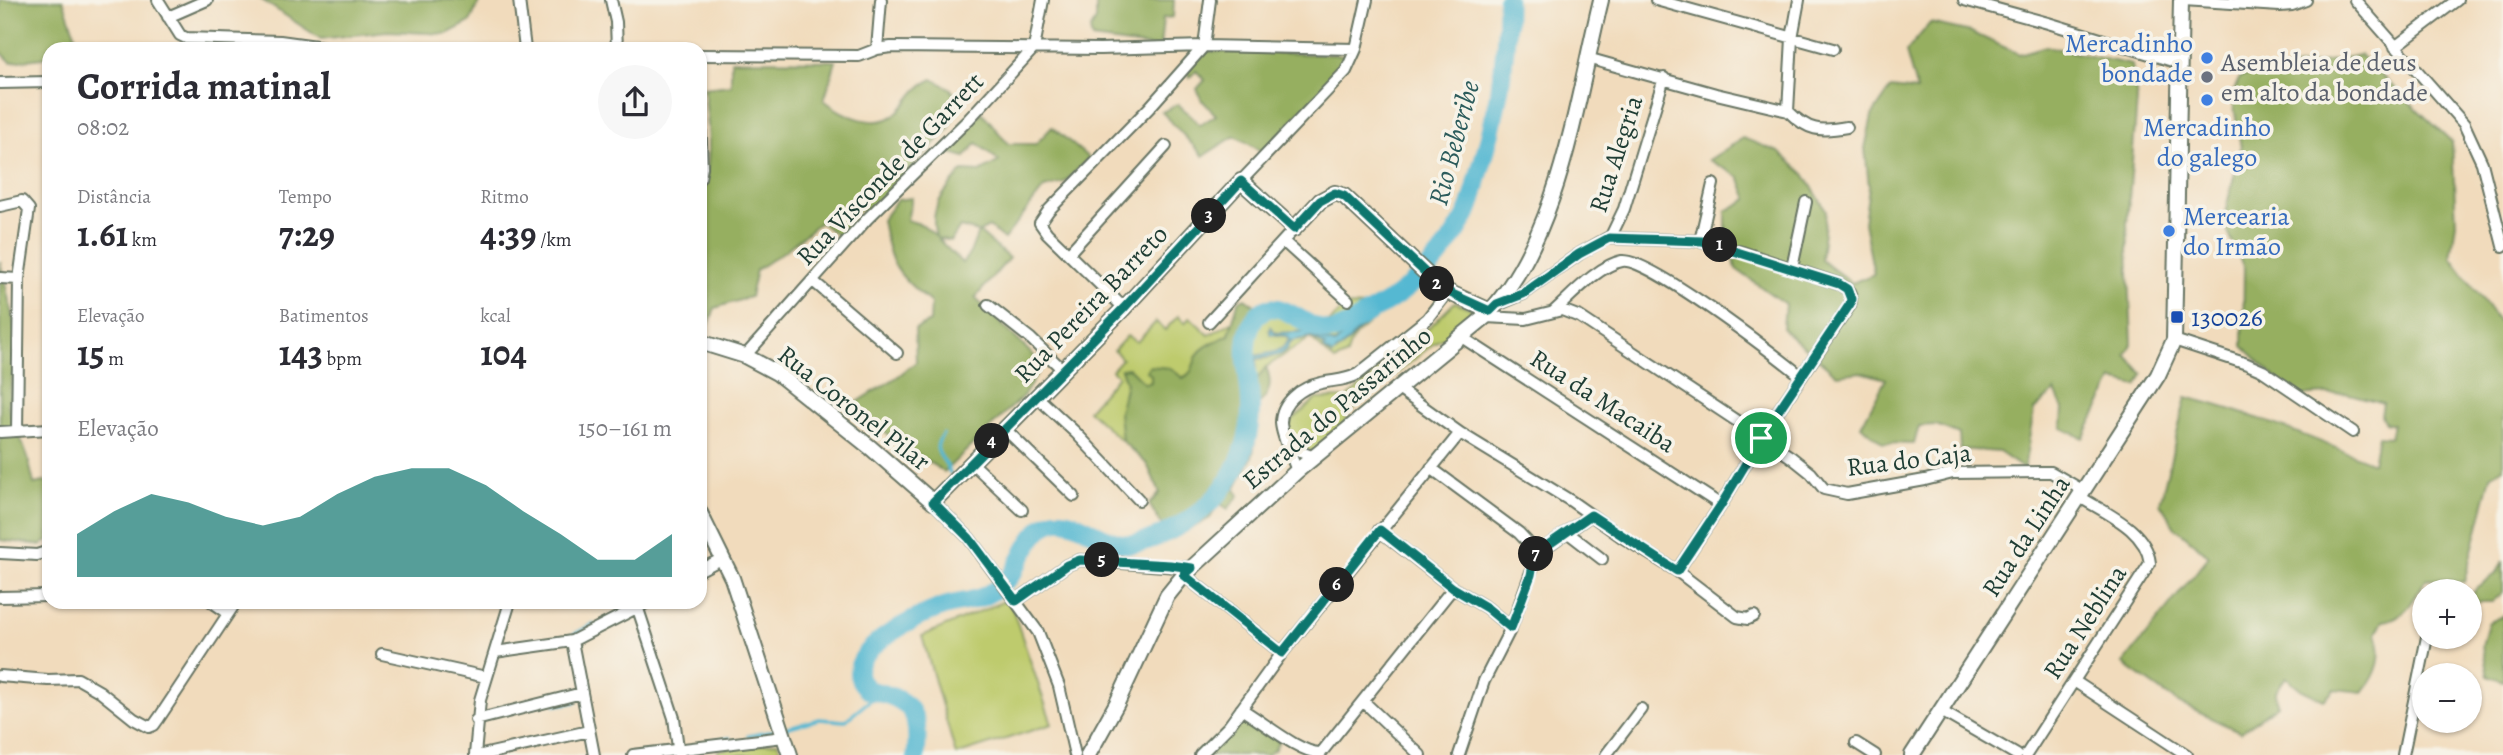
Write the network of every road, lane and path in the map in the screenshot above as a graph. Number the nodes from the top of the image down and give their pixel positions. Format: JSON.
{"nodes":[{"id":1,"x":158,"y":0,"type":"edge"},
{"id":2,"x":207,"y":0,"type":"edge"},
{"id":3,"x":519,"y":0,"type":"edge"},
{"id":4,"x":611,"y":0,"type":"edge"},
{"id":5,"x":881,"y":0,"type":"edge"},
{"id":6,"x":1043,"y":0,"type":"edge"},
{"id":7,"x":1210,"y":0,"type":"edge"},
{"id":8,"x":1367,"y":0,"type":"edge"},
{"id":9,"x":1601,"y":0,"type":"edge"},
{"id":10,"x":1656,"y":0,"type":"edge"},
{"id":11,"x":1799,"y":0,"type":"edge"},
{"id":12,"x":1964,"y":0,"type":"edge"},
{"id":13,"x":2182,"y":0,"type":"edge"},
{"id":14,"x":2306,"y":0,"type":"edge"},
{"id":15,"x":2355,"y":0,"type":"edge"},
{"id":16,"x":2456,"y":0,"type":"edge"},
{"id":17,"x":168,"y":17,"type":"junction"},
{"id":18,"x":1792,"y":38,"type":"junction"},
{"id":19,"x":196,"y":42,"type":"edge"},
{"id":20,"x":524,"y":42,"type":"edge"},
{"id":21,"x":617,"y":42,"type":"edge"},
{"id":22,"x":1203,"y":46,"type":"junction"},
{"id":23,"x":2395,"y":47,"type":"junction"},
{"id":24,"x":1034,"y":48,"type":"junction"},
{"id":25,"x":1833,"y":48,"type":"dead end"},
{"id":26,"x":877,"y":49,"type":"junction"},
{"id":27,"x":1356,"y":49,"type":"junction"},
{"id":28,"x":707,"y":55,"type":"edge"},
{"id":29,"x":1587,"y":58,"type":"junction"},
{"id":30,"x":2179,"y":63,"type":"junction"},
{"id":31,"x":1664,"y":78,"type":"junction"},
{"id":32,"x":42,"y":82,"type":"edge"},
{"id":33,"x":0,"y":83,"type":"edge"},
{"id":34,"x":1788,"y":110,"type":"junction"},
{"id":35,"x":1847,"y":127,"type":"dead end"},
{"id":36,"x":1166,"y":146,"type":"dead end"},
{"id":37,"x":1241,"y":181,"type":"junction"},
{"id":38,"x":1713,"y":184,"type":"dead end"},
{"id":39,"x":1807,"y":202,"type":"dead end"},
{"id":40,"x":0,"y":206,"type":"edge"},
{"id":41,"x":1294,"y":229,"type":"junction"},
{"id":42,"x":1609,"y":238,"type":"junction"},
{"id":43,"x":1283,"y":241,"type":"junction"},
{"id":44,"x":1700,"y":241,"type":"junction"},
{"id":45,"x":2503,"y":246,"type":"edge"},
{"id":46,"x":1069,"y":253,"type":"junction"},
{"id":47,"x":1792,"y":268,"type":"junction"},
{"id":48,"x":0,"y":278,"type":"edge"},
{"id":49,"x":19,"y":279,"type":"junction"},
{"id":50,"x":813,"y":281,"type":"junction"},
{"id":51,"x":1448,"y":292,"type":"junction"},
{"id":52,"x":1348,"y":300,"type":"dead end"},
{"id":53,"x":988,"y":305,"type":"dead end"},
{"id":54,"x":1124,"y":308,"type":"junction"},
{"id":55,"x":1490,"y":311,"type":"junction"},
{"id":56,"x":1553,"y":312,"type":"junction"},
{"id":57,"x":1209,"y":323,"type":"dead end"},
{"id":58,"x":1460,"y":336,"type":"junction"},
{"id":59,"x":2174,"y":340,"type":"junction"},
{"id":60,"x":707,"y":344,"type":"edge"},
{"id":61,"x":897,"y":353,"type":"dead end"},
{"id":62,"x":745,"y":356,"type":"junction"},
{"id":63,"x":1063,"y":370,"type":"junction"},
{"id":64,"x":1801,"y":376,"type":"junction"},
{"id":65,"x":1396,"y":388,"type":"junction"},
{"id":66,"x":1036,"y":396,"type":"junction"},
{"id":67,"x":1004,"y":428,"type":"junction"},
{"id":68,"x":42,"y":429,"type":"edge"},
{"id":69,"x":17,"y":431,"type":"junction"},
{"id":70,"x":0,"y":432,"type":"edge"},
{"id":71,"x":2353,"y":432,"type":"dead end"},
{"id":72,"x":1460,"y":433,"type":"junction"},
{"id":73,"x":1761,"y":438,"type":"junction"},
{"id":74,"x":1290,"y":448,"type":"junction"},
{"id":75,"x":1314,"y":457,"type":"junction"},
{"id":76,"x":971,"y":462,"type":"junction"},
{"id":77,"x":1431,"y":468,"type":"junction"},
{"id":78,"x":1297,"y":471,"type":"junction"},
{"id":79,"x":2082,"y":494,"type":"junction"},
{"id":80,"x":1074,"y":496,"type":"dead end"},
{"id":81,"x":1139,"y":500,"type":"dead end"},
{"id":82,"x":933,"y":502,"type":"junction"},
{"id":83,"x":1721,"y":505,"type":"junction"},
{"id":84,"x":1022,"y":510,"type":"dead end"},
{"id":85,"x":1591,"y":515,"type":"junction"},
{"id":86,"x":707,"y":527,"type":"edge"},
{"id":87,"x":1380,"y":530,"type":"junction"},
{"id":88,"x":1567,"y":532,"type":"junction"},
{"id":89,"x":0,"y":552,"type":"edge"},
{"id":90,"x":42,"y":553,"type":"edge"},
{"id":91,"x":1535,"y":554,"type":"junction"},
{"id":92,"x":723,"y":558,"type":"junction"},
{"id":93,"x":1602,"y":559,"type":"dead end"},
{"id":94,"x":707,"y":566,"type":"edge"},
{"id":95,"x":1188,"y":571,"type":"junction"},
{"id":96,"x":1677,"y":571,"type":"junction"},
{"id":97,"x":1453,"y":588,"type":"junction"},
{"id":98,"x":42,"y":596,"type":"edge"},
{"id":99,"x":0,"y":597,"type":"edge"},
{"id":100,"x":1016,"y":601,"type":"junction"},
{"id":101,"x":222,"y":609,"type":"edge"},
{"id":102,"x":231,"y":609,"type":"edge"},
{"id":103,"x":508,"y":609,"type":"edge"},
{"id":104,"x":635,"y":609,"type":"edge"},
{"id":105,"x":644,"y":609,"type":"edge"},
{"id":106,"x":228,"y":613,"type":"junction"},
{"id":107,"x":1754,"y":616,"type":"dead end"},
{"id":108,"x":1511,"y":628,"type":"junction"},
{"id":109,"x":572,"y":640,"type":"junction"},
{"id":110,"x":2425,"y":649,"type":"edge"},
{"id":111,"x":495,"y":652,"type":"junction"},
{"id":112,"x":1282,"y":653,"type":"junction"},
{"id":113,"x":383,"y":654,"type":"dead end"},
{"id":114,"x":0,"y":676,"type":"edge"},
{"id":115,"x":486,"y":677,"type":"junction"},
{"id":116,"x":2074,"y":681,"type":"junction"},
{"id":117,"x":582,"y":693,"type":"junction"},
{"id":118,"x":1363,"y":701,"type":"junction"},
{"id":119,"x":1241,"y":709,"type":"junction"},
{"id":120,"x":1641,"y":709,"type":"dead end"},
{"id":121,"x":1941,"y":711,"type":"junction"},
{"id":122,"x":476,"y":720,"type":"junction"},
{"id":123,"x":589,"y":731,"type":"junction"},
{"id":124,"x":782,"y":732,"type":"junction"},
{"id":125,"x":1856,"y":743,"type":"dead end"},
{"id":126,"x":679,"y":753,"type":"edge"},
{"id":127,"x":475,"y":755,"type":"edge"},
{"id":128,"x":482,"y":755,"type":"edge"},
{"id":129,"x":594,"y":755,"type":"edge"},
{"id":130,"x":633,"y":755,"type":"edge"},
{"id":131,"x":790,"y":755,"type":"edge"},
{"id":132,"x":1076,"y":755,"type":"edge"},
{"id":133,"x":1200,"y":755,"type":"edge"},
{"id":134,"x":1420,"y":755,"type":"edge"},
{"id":135,"x":1459,"y":755,"type":"edge"},
{"id":136,"x":1606,"y":755,"type":"edge"},
{"id":137,"x":1875,"y":755,"type":"edge"},
{"id":138,"x":1912,"y":755,"type":"edge"},
{"id":139,"x":2017,"y":755,"type":"edge"},
{"id":140,"x":2026,"y":755,"type":"edge"},
{"id":141,"x":2186,"y":755,"type":"edge"},
{"id":142,"x":2403,"y":755,"type":"edge"}],
"edges":[{"from":1,"to":17,"type":"street"},
{"from":2,"to":17,"type":"street"},
{"from":3,"to":20,"type":"street"},
{"from":4,"to":21,"type":"street"},
{"from":5,"to":26,"type":"street"},
{"from":6,"to":24,"type":"street"},
{"from":7,"to":22,"type":"street"},
{"from":8,"to":27,"type":"street","name":"Rua Pereira Barreto"},
{"from":9,"to":29,"type":"street","name":"Estrada do Passarinho"},
{"from":10,"to":18,"type":"street"},
{"from":11,"to":18,"type":"street"},
{"from":12,"to":30,"type":"street"},
{"from":13,"to":14,"type":"street"},
{"from":13,"to":30,"type":"street","name":"Rua da Linha"},
{"from":15,"to":23,"type":"street"},
{"from":16,"to":23,"type":"street"},
{"from":17,"to":19,"type":"street"},
{"from":18,"to":25,"type":"street"},
{"from":18,"to":34,"type":"street"},
{"from":22,"to":24,"type":"street"},
{"from":22,"to":27,"type":"street"},
{"from":22,"to":46,"type":"street"},
{"from":23,"to":45,"type":"street"},
{"from":24,"to":26,"type":"street"},
{"from":24,"to":50,"type":"street","name":"Rua Visconde de Garrett"},
{"from":26,"to":28,"type":"street"},
{"from":27,"to":37,"type":"street","name":"Rua Pereira Barreto"},
{"from":29,"to":31,"type":"street"},
{"from":29,"to":55,"type":"street","name":"Estrada do Passarinho"},
{"from":30,"to":59,"type":"street","name":"Rua da Linha"},
{"from":31,"to":34,"type":"street"},
{"from":31,"to":42,"type":"street","name":"Rua Alegria"},
{"from":32,"to":33,"type":"street"},
{"from":34,"to":35,"type":"street"},
{"from":36,"to":46,"type":"street"},
{"from":37,"to":41,"type":"street"},
{"from":37,"to":54,"type":"street","name":"Rua Pereira Barreto"},
{"from":38,"to":44,"type":"street"},
{"from":39,"to":47,"type":"street"},
{"from":40,"to":49,"type":"street"},
{"from":41,"to":43,"type":"street"},
{"from":41,"to":51,"type":"street"},
{"from":42,"to":44,"type":"street"},
{"from":42,"to":55,"type":"street","name":"Rua Alegria"},
{"from":43,"to":52,"type":"street"},
{"from":43,"to":57,"type":"street"},
{"from":44,"to":47,"type":"street"},
{"from":46,"to":54,"type":"street"},
{"from":47,"to":64,"type":"street"},
{"from":48,"to":49,"type":"street"},
{"from":49,"to":69,"type":"street"},
{"from":50,"to":61,"type":"street"},
{"from":50,"to":62,"type":"street","name":"Rua Visconde de Garrett"},
{"from":51,"to":55,"type":"street"},
{"from":51,"to":74,"type":"street"},
{"from":53,"to":63,"type":"street"},
{"from":54,"to":63,"type":"street","name":"Rua Pereira Barreto"},
{"from":55,"to":56,"type":"street"},
{"from":55,"to":58,"type":"street","name":"Estrada do Passarinho"},
{"from":56,"to":64,"type":"street"},
{"from":56,"to":73,"type":"street","name":"Rua do Caja"},
{"from":58,"to":65,"type":"street","name":"Estrada do Passarinho"},
{"from":58,"to":83,"type":"street","name":"Rua da Macaiba"},
{"from":59,"to":71,"type":"street"},
{"from":59,"to":79,"type":"street","name":"Rua da Linha"},
{"from":60,"to":62,"type":"street","name":"Rua Coronel Pilar"},
{"from":62,"to":82,"type":"street","name":"Rua Coronel Pilar"},
{"from":63,"to":66,"type":"street","name":"Rua Pereira Barreto"},
{"from":64,"to":73,"type":"street"},
{"from":65,"to":72,"type":"street"},
{"from":65,"to":75,"type":"street","name":"Estrada do Passarinho"},
{"from":66,"to":67,"type":"street","name":"Rua Pereira Barreto"},
{"from":66,"to":81,"type":"street"},
{"from":67,"to":76,"type":"street","name":"Rua Pereira Barreto"},
{"from":67,"to":80,"type":"street"},
{"from":68,"to":69,"type":"street"},
{"from":69,"to":70,"type":"street"},
{"from":72,"to":77,"type":"street"},
{"from":72,"to":85,"type":"street"},
{"from":73,"to":79,"type":"street","name":"Rua do Caja"},
{"from":73,"to":83,"type":"street"},
{"from":74,"to":75,"type":"street"},
{"from":74,"to":78,"type":"street"},
{"from":75,"to":78,"type":"street","name":"Estrada do Passarinho"},
{"from":76,"to":82,"type":"street","name":"Rua Pereira Barreto"},
{"from":76,"to":84,"type":"street"},
{"from":77,"to":87,"type":"street"},
{"from":77,"to":91,"type":"street"},
{"from":78,"to":95,"type":"street","name":"Estrada do Passarinho"},
{"from":79,"to":116,"type":"street","name":"Rua Neblina"},
{"from":79,"to":121,"type":"street","name":"Rua da Linha"},
{"from":82,"to":100,"type":"street","name":"Rua Coronel Pilar"},
{"from":83,"to":96,"type":"street"},
{"from":85,"to":88,"type":"street"},
{"from":85,"to":96,"type":"street"},
{"from":86,"to":92,"type":"street"},
{"from":87,"to":97,"type":"street"},
{"from":87,"to":112,"type":"street"},
{"from":88,"to":91,"type":"street"},
{"from":88,"to":93,"type":"street"},
{"from":89,"to":90,"type":"street"},
{"from":91,"to":108,"type":"street"},
{"from":92,"to":94,"type":"street"},
{"from":92,"to":124,"type":"street"},
{"from":95,"to":100,"type":"street"},
{"from":95,"to":112,"type":"street"},
{"from":95,"to":132,"type":"street","name":"Estrada do Passarinho"},
{"from":96,"to":107,"type":"street"},
{"from":97,"to":108,"type":"street"},
{"from":97,"to":118,"type":"street"},
{"from":98,"to":99,"type":"street"},
{"from":100,"to":132,"type":"street","name":"Rua Coronel Pilar"},
{"from":101,"to":106,"type":"street"},
{"from":102,"to":106,"type":"street"},
{"from":103,"to":111,"type":"street"},
{"from":104,"to":109,"type":"street"},
{"from":105,"to":126,"type":"street"},
{"from":106,"to":114,"type":"street"},
{"from":108,"to":135,"type":"street"},
{"from":109,"to":111,"type":"street"},
{"from":109,"to":117,"type":"street"},
{"from":110,"to":142,"type":"street"},
{"from":111,"to":115,"type":"street"},
{"from":112,"to":119,"type":"street"},
{"from":113,"to":115,"type":"street"},
{"from":115,"to":122,"type":"street"},
{"from":116,"to":140,"type":"street","name":"Rua Neblina"},
{"from":116,"to":141,"type":"street"},
{"from":117,"to":122,"type":"street"},
{"from":117,"to":123,"type":"street"},
{"from":118,"to":119,"type":"street"},
{"from":118,"to":134,"type":"street"},
{"from":119,"to":133,"type":"street"},
{"from":120,"to":136,"type":"street"},
{"from":121,"to":138,"type":"street","name":"Rua da Linha"},
{"from":121,"to":139,"type":"street"},
{"from":122,"to":127,"type":"street"},
{"from":123,"to":128,"type":"street"},
{"from":123,"to":129,"type":"street"},
{"from":124,"to":126,"type":"street"},
{"from":124,"to":131,"type":"street"},
{"from":125,"to":137,"type":"street"},
{"from":126,"to":130,"type":"street"}]}
